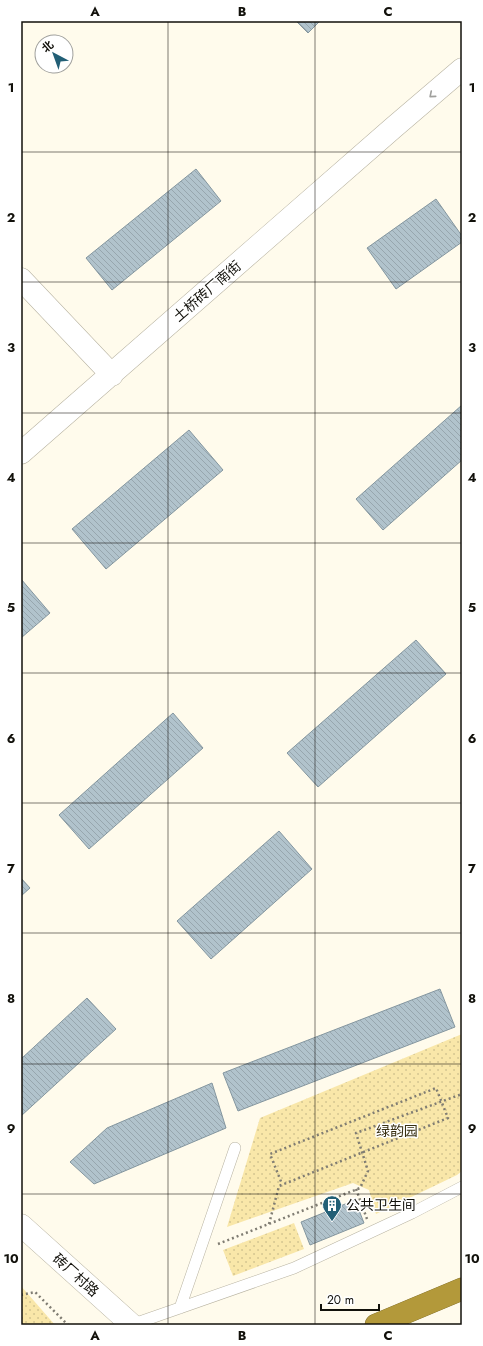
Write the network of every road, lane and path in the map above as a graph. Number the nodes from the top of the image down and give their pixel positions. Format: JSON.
{"nodes":[{"id":1,"x":462,"y":70,"type":"edge"},
{"id":2,"x":21,"y":279,"type":"edge"},
{"id":3,"x":112,"y":375,"type":"junction"},
{"id":4,"x":21,"y":453,"type":"edge"},
{"id":5,"x":462,"y":1094,"type":"edge"},
{"id":6,"x":441,"y":1102,"type":"junction"},
{"id":7,"x":235,"y":1148,"type":"dead end"},
{"id":8,"x":362,"y":1152,"type":"junction"},
{"id":9,"x":282,"y":1184,"type":"junction"},
{"id":10,"x":462,"y":1187,"type":"edge"},
{"id":11,"x":356,"y":1189,"type":"junction"},
{"id":12,"x":269,"y":1224,"type":"junction"},
{"id":13,"x":21,"y":1225,"type":"edge"},
{"id":14,"x":372,"y":1232,"type":"junction"},
{"id":15,"x":199,"y":1252,"type":"junction"},
{"id":16,"x":462,"y":1290,"type":"edge"},
{"id":17,"x":21,"y":1295,"type":"edge"},
{"id":18,"x":180,"y":1308,"type":"junction"},
{"id":19,"x":68,"y":1325,"type":"edge"},
{"id":20,"x":131,"y":1325,"type":"edge"},
{"id":21,"x":376,"y":1325,"type":"edge"}],
"edges":[{"from":1,"to":3,"type":"street","name":"土桥砖厂南街","one_way":true},
{"from":2,"to":3,"type":"street"},
{"from":3,"to":4,"type":"street","name":"土桥砖厂南街"},
{"from":5,"to":6,"type":"path"},
{"from":6,"to":8,"type":"path"},
{"from":6,"to":8,"type":"path"},
{"from":6,"to":9,"type":"path"},
{"from":7,"to":15,"type":"lane"},
{"from":8,"to":9,"type":"path"},
{"from":8,"to":11,"type":"path"},
{"from":9,"to":12,"type":"path"},
{"from":10,"to":14,"type":"lane"},
{"from":11,"to":12,"type":"path"},
{"from":11,"to":14,"type":"path"},
{"from":12,"to":15,"type":"path"},
{"from":13,"to":20,"type":"street","name":"砖厂村路"},
{"from":14,"to":18,"type":"lane"},
{"from":15,"to":18,"type":"lane"},
{"from":16,"to":21,"type":"highway"},
{"from":17,"to":19,"type":"path"},
{"from":18,"to":20,"type":"lane"}]}
